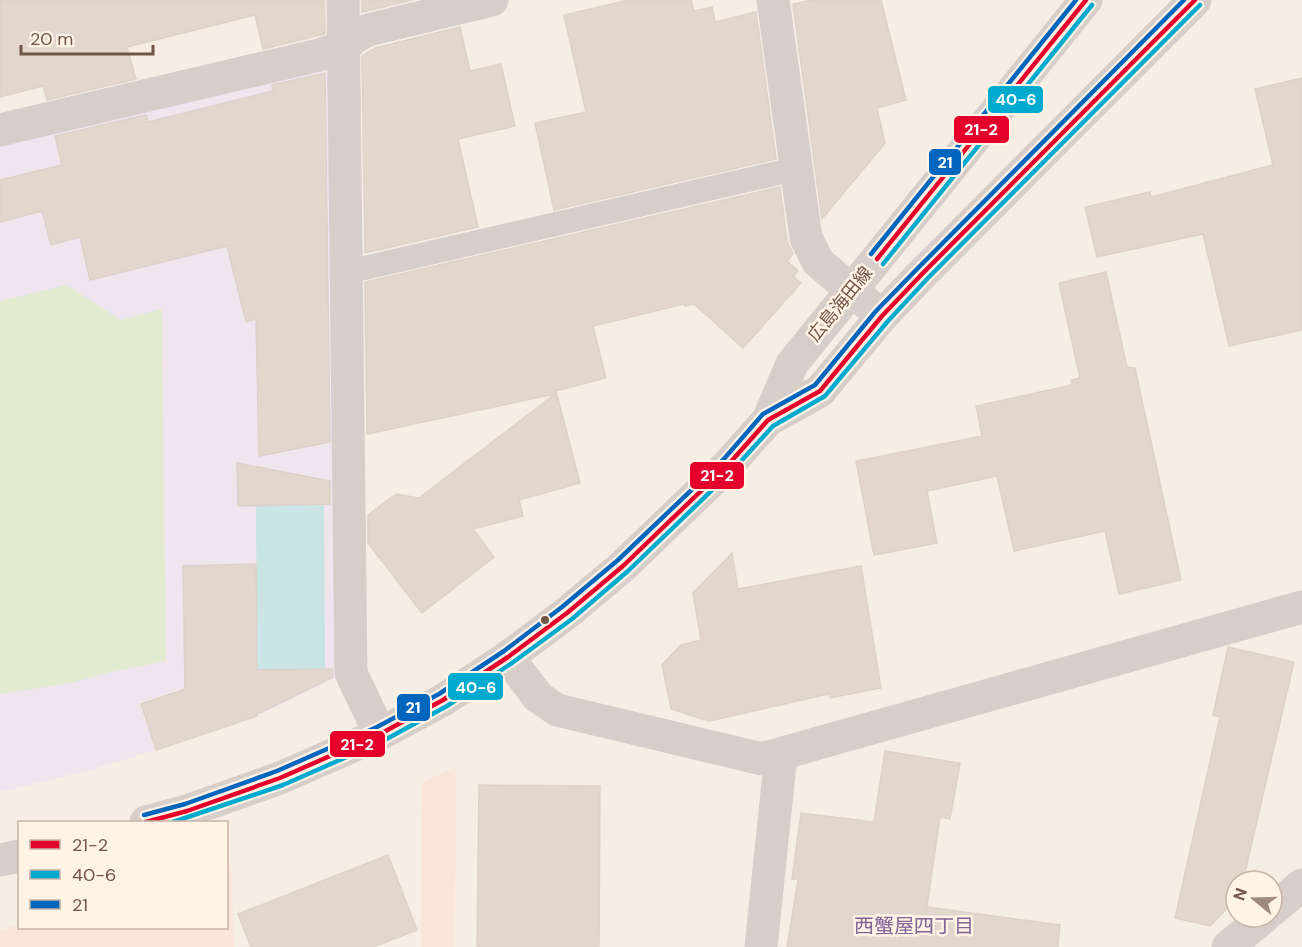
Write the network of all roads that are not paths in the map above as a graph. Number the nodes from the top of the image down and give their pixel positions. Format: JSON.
{"nodes":[{"id":1,"x":343,"y":0,"type":"edge"},
{"id":2,"x":492,"y":0,"type":"edge"},
{"id":3,"x":773,"y":0,"type":"edge"},
{"id":4,"x":1086,"y":0,"type":"edge"},
{"id":5,"x":1195,"y":0,"type":"edge"},
{"id":6,"x":344,"y":47,"type":"junction"},
{"id":7,"x":0,"y":130,"type":"edge"},
{"id":8,"x":795,"y":169,"type":"junction"},
{"id":9,"x":347,"y":272,"type":"junction"},
{"id":10,"x":852,"y":290,"type":"junction"},
{"id":11,"x":882,"y":316,"type":"junction"},
{"id":12,"x":768,"y":420,"type":"junction"},
{"id":13,"x":1302,"y":607,"type":"edge"},
{"id":14,"x":508,"y":657,"type":"junction"},
{"id":15,"x":380,"y":734,"type":"junction"},
{"id":16,"x":781,"y":754,"type":"junction"},
{"id":17,"x":150,"y":821,"type":"edge"},
{"id":18,"x":18,"y":856,"type":"edge"},
{"id":19,"x":0,"y":860,"type":"edge"},
{"id":20,"x":1302,"y":885,"type":"edge"},
{"id":21,"x":1284,"y":900,"type":"edge"},
{"id":22,"x":1250,"y":929,"type":"edge"},
{"id":23,"x":760,"y":947,"type":"edge"},
{"id":24,"x":1228,"y":947,"type":"edge"}],
"edges":[{"from":1,"to":6,"type":"street"},
{"from":2,"to":6,"type":"street"},
{"from":3,"to":8,"type":"street"},
{"from":4,"to":10,"type":"street","name":"広島海田線"},
{"from":5,"to":11,"type":"street","name":"広島海田線"},
{"from":6,"to":7,"type":"street"},
{"from":6,"to":9,"type":"street"},
{"from":8,"to":9,"type":"lane"},
{"from":8,"to":10,"type":"street"},
{"from":9,"to":15,"type":"street"},
{"from":10,"to":11,"type":"street"},
{"from":10,"to":12,"type":"street","name":"広島海田線"},
{"from":11,"to":12,"type":"street","name":"広島海田線"},
{"from":12,"to":14,"type":"street","name":"広島海田線"},
{"from":13,"to":16,"type":"street"},
{"from":14,"to":15,"type":"street","name":"広島海田線"},
{"from":14,"to":16,"type":"street"},
{"from":15,"to":17,"type":"street","name":"広島海田線"},
{"from":16,"to":23,"type":"street"},
{"from":18,"to":19,"type":"street"},
{"from":20,"to":21,"type":"street"},
{"from":22,"to":24,"type":"street"}]}
